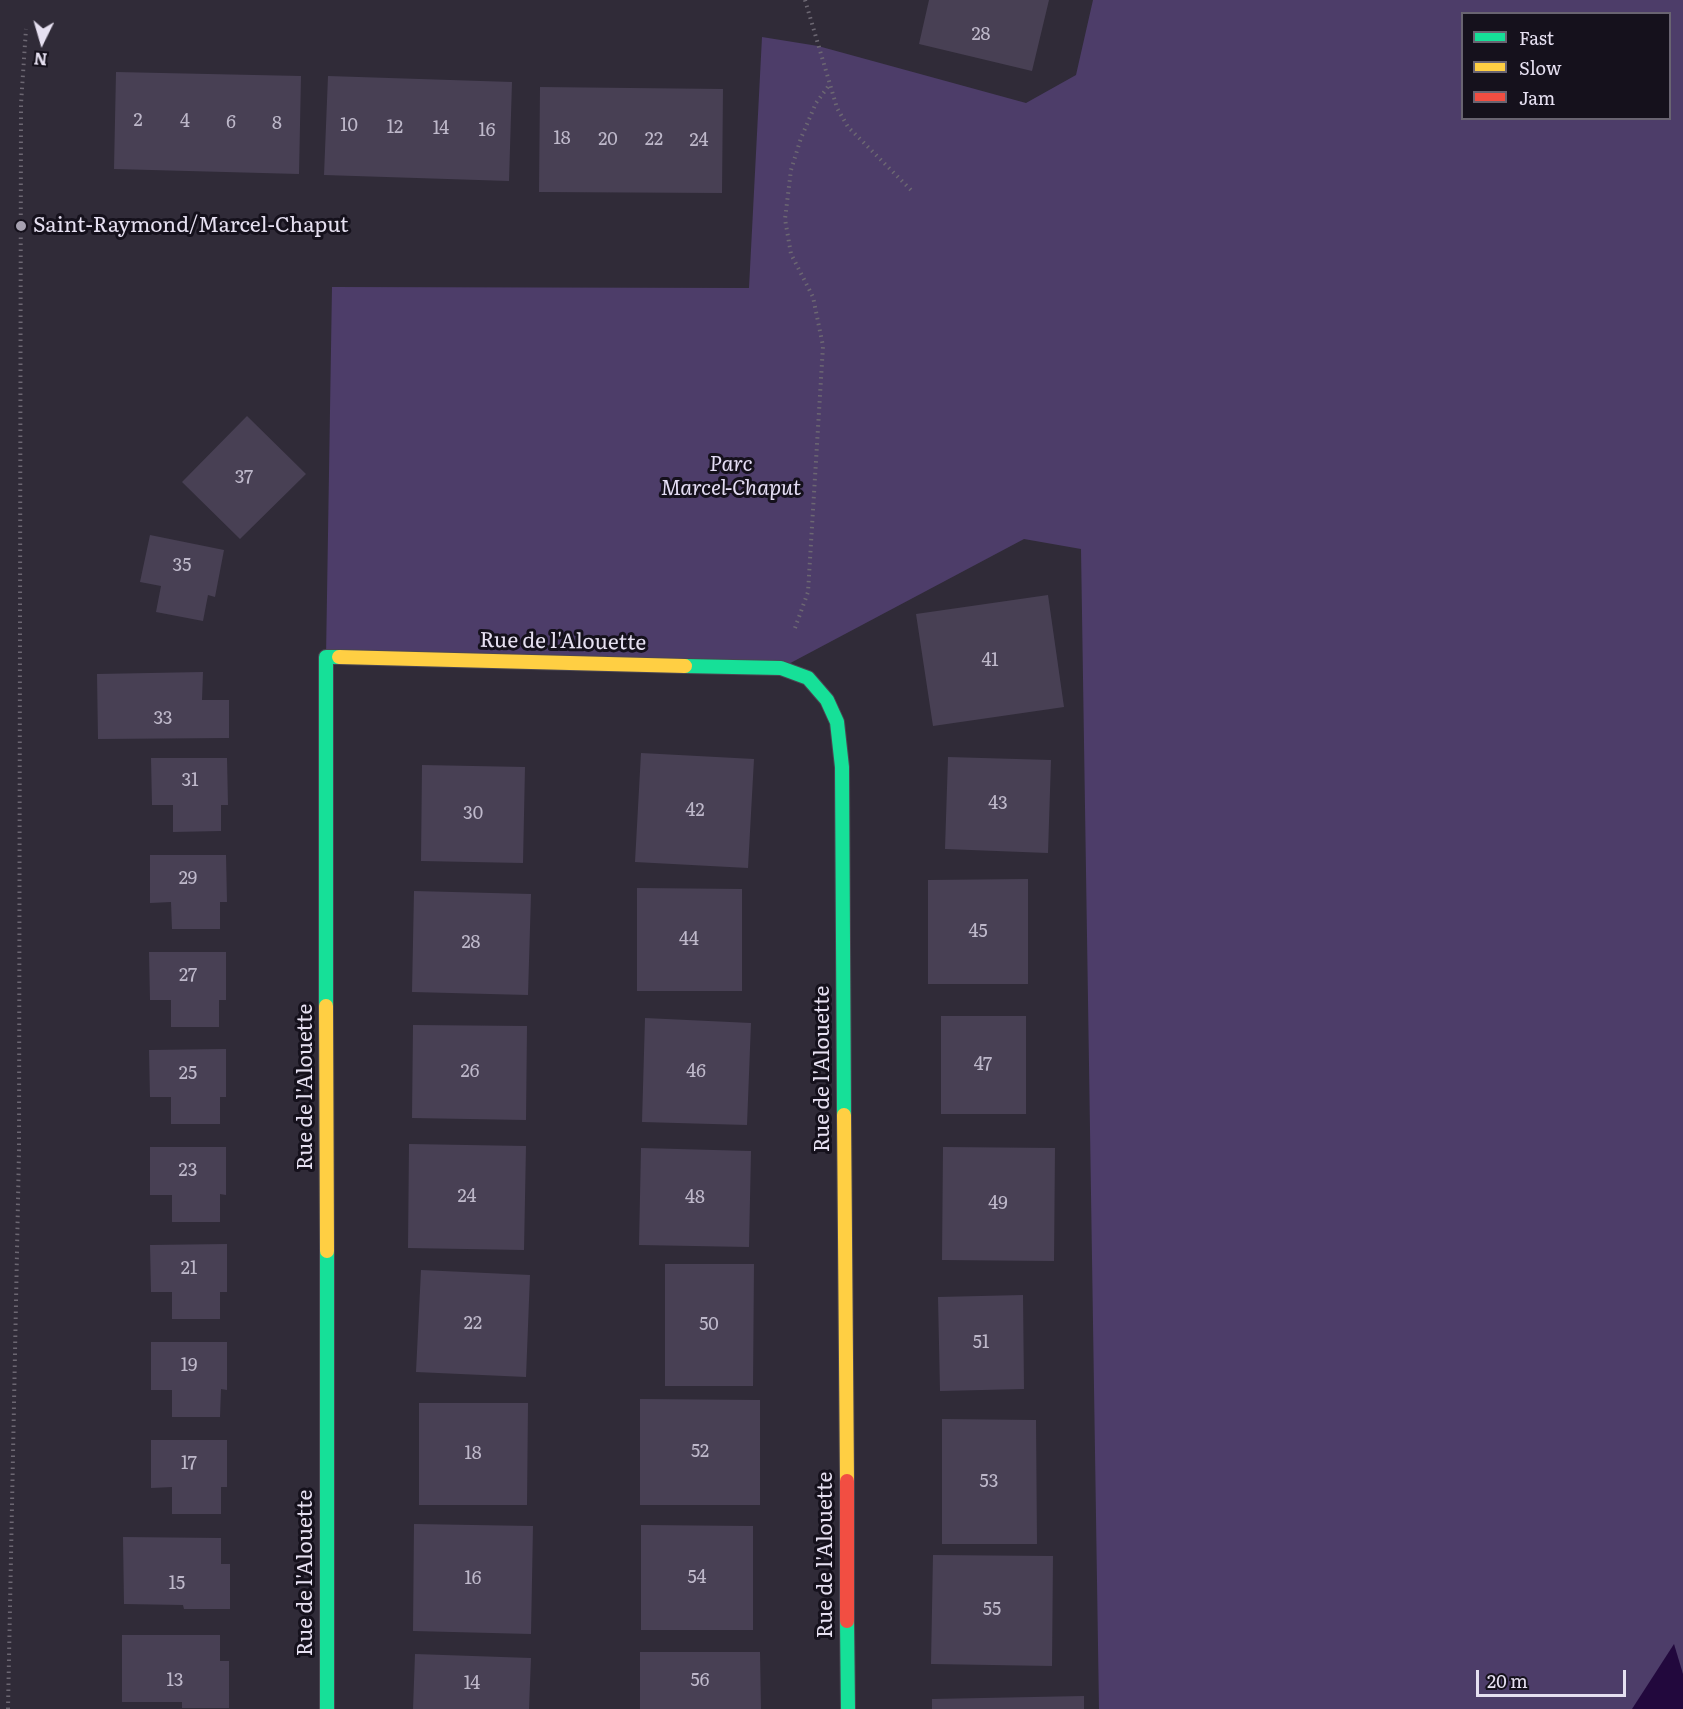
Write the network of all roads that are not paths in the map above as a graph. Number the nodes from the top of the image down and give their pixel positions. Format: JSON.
{"nodes":[{"id":1,"x":327,"y":1709,"type":"edge"},
{"id":2,"x":848,"y":1709,"type":"edge"}],
"edges":[{"from":1,"to":2,"type":"street","name":"Rue de l'Alouette"}]}
